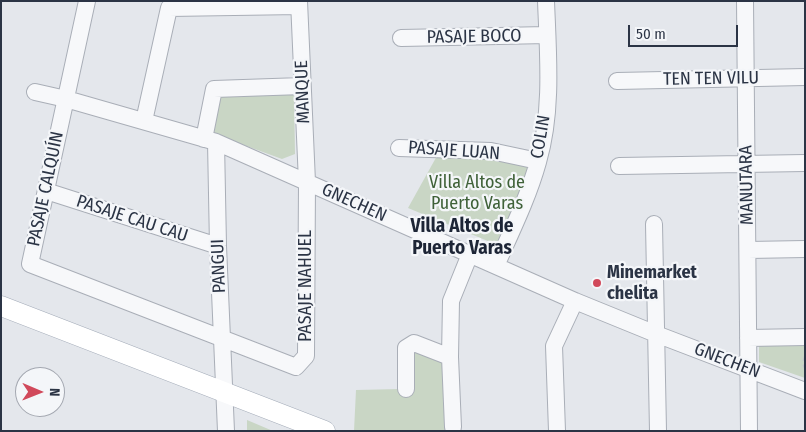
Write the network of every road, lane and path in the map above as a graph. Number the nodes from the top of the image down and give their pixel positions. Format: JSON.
{"nodes":[{"id":1,"x":87,"y":1,"type":"edge"},
{"id":2,"x":546,"y":1,"type":"edge"},
{"id":3,"x":745,"y":1,"type":"edge"},
{"id":4,"x":299,"y":4,"type":"edge"},
{"id":5,"x":547,"y":35,"type":"junction"},
{"id":6,"x":401,"y":38,"type":"dead end"},
{"id":7,"x":805,"y":77,"type":"edge"},
{"id":8,"x":746,"y":79,"type":"junction"},
{"id":9,"x":617,"y":81,"type":"dead end"},
{"id":10,"x":302,"y":86,"type":"junction"},
{"id":11,"x":35,"y":92,"type":"dead end"},
{"id":12,"x":66,"y":99,"type":"junction"},
{"id":13,"x":144,"y":121,"type":"junction"},
{"id":14,"x":210,"y":140,"type":"junction"},
{"id":15,"x":399,"y":148,"type":"dead end"},
{"id":16,"x":538,"y":161,"type":"junction"},
{"id":17,"x":805,"y":163,"type":"edge"},
{"id":18,"x":747,"y":164,"type":"junction"},
{"id":19,"x":618,"y":166,"type":"dead end"},
{"id":20,"x":307,"y":182,"type":"junction"},
{"id":21,"x":46,"y":191,"type":"junction"},
{"id":22,"x":654,"y":224,"type":"dead end"},
{"id":23,"x":218,"y":246,"type":"junction"},
{"id":24,"x":805,"y":249,"type":"edge"},
{"id":25,"x":748,"y":250,"type":"junction"},
{"id":26,"x":470,"y":254,"type":"junction"},
{"id":27,"x":496,"y":266,"type":"junction"},
{"id":28,"x":575,"y":301,"type":"junction"},
{"id":29,"x":1,"y":306,"type":"edge"},
{"id":30,"x":656,"y":334,"type":"junction"},
{"id":31,"x":805,"y":337,"type":"edge"},
{"id":32,"x":222,"y":338,"type":"junction"},
{"id":33,"x":748,"y":338,"type":"junction"},
{"id":34,"x":450,"y":357,"type":"junction"},
{"id":35,"x":805,"y":358,"type":"edge"},
{"id":36,"x":805,"y":368,"type":"edge"},
{"id":37,"x":749,"y":370,"type":"junction"},
{"id":38,"x":406,"y":389,"type":"dead end"},
{"id":39,"x":224,"y":391,"type":"junction"},
{"id":40,"x":805,"y":391,"type":"edge"},
{"id":41,"x":453,"y":426,"type":"dead end"},
{"id":42,"x":226,"y":431,"type":"edge"},
{"id":43,"x":325,"y":431,"type":"edge"},
{"id":44,"x":557,"y":431,"type":"edge"},
{"id":45,"x":658,"y":431,"type":"edge"},
{"id":46,"x":749,"y":431,"type":"edge"}],
"edges":[{"from":1,"to":12,"type":"street","name":"PASAJE CALQUÍN"},
{"from":2,"to":5,"type":"street","name":"COLIN"},
{"from":3,"to":8,"type":"street","name":"MANUTARA"},
{"from":4,"to":10,"type":"street","name":"MANQUE"},
{"from":4,"to":13,"type":"street"},
{"from":5,"to":6,"type":"street","name":"PASAJE BOCO"},
{"from":5,"to":16,"type":"street","name":"COLIN"},
{"from":7,"to":8,"type":"street","name":"TEN TEN VILU"},
{"from":8,"to":9,"type":"street","name":"TEN TEN VILU"},
{"from":8,"to":18,"type":"street","name":"MANUTARA"},
{"from":10,"to":14,"type":"street","name":"PANGUI"},
{"from":10,"to":20,"type":"street","name":"MANQUE"},
{"from":11,"to":12,"type":"street","name":"GNECHEN"},
{"from":12,"to":13,"type":"street","name":"GNECHEN"},
{"from":12,"to":21,"type":"street","name":"PASAJE CALQUÍN"},
{"from":13,"to":14,"type":"street","name":"GNECHEN"},
{"from":14,"to":20,"type":"street","name":"GNECHEN"},
{"from":14,"to":23,"type":"street","name":"PANGUI"},
{"from":15,"to":16,"type":"street","name":"PASAJE LUAN"},
{"from":16,"to":27,"type":"street","name":"COLIN"},
{"from":17,"to":18,"type":"street"},
{"from":18,"to":19,"type":"street"},
{"from":18,"to":25,"type":"street","name":"MANUTARA"},
{"from":20,"to":26,"type":"street","name":"GNECHEN"},
{"from":20,"to":32,"type":"street","name":"PASAJE NAHUEL"},
{"from":21,"to":23,"type":"street","name":"PASAJE CAU CAU"},
{"from":21,"to":32,"type":"street","name":"PASAJE CALQUÍN"},
{"from":22,"to":30,"type":"street"},
{"from":23,"to":32,"type":"street","name":"PANGUI"},
{"from":24,"to":25,"type":"street"},
{"from":25,"to":33,"type":"street","name":"MANUTARA"},
{"from":26,"to":27,"type":"street","name":"GNECHEN"},
{"from":26,"to":34,"type":"street"},
{"from":27,"to":28,"type":"street","name":"GNECHEN"},
{"from":28,"to":30,"type":"street","name":"GNECHEN"},
{"from":28,"to":44,"type":"street"},
{"from":29,"to":39,"type":"main road"},
{"from":30,"to":37,"type":"street","name":"GNECHEN"},
{"from":30,"to":45,"type":"street"},
{"from":31,"to":33,"type":"street"},
{"from":32,"to":39,"type":"street","name":"PANGUI"},
{"from":33,"to":37,"type":"street","name":"MANUTARA"},
{"from":34,"to":38,"type":"street"},
{"from":34,"to":41,"type":"street"},
{"from":35,"to":36,"type":"path"},
{"from":37,"to":40,"type":"street","name":"GNECHEN"},
{"from":37,"to":46,"type":"street","name":"MANUTARA"},
{"from":39,"to":42,"type":"street","name":"PANGUI"},
{"from":39,"to":43,"type":"main road"}]}
